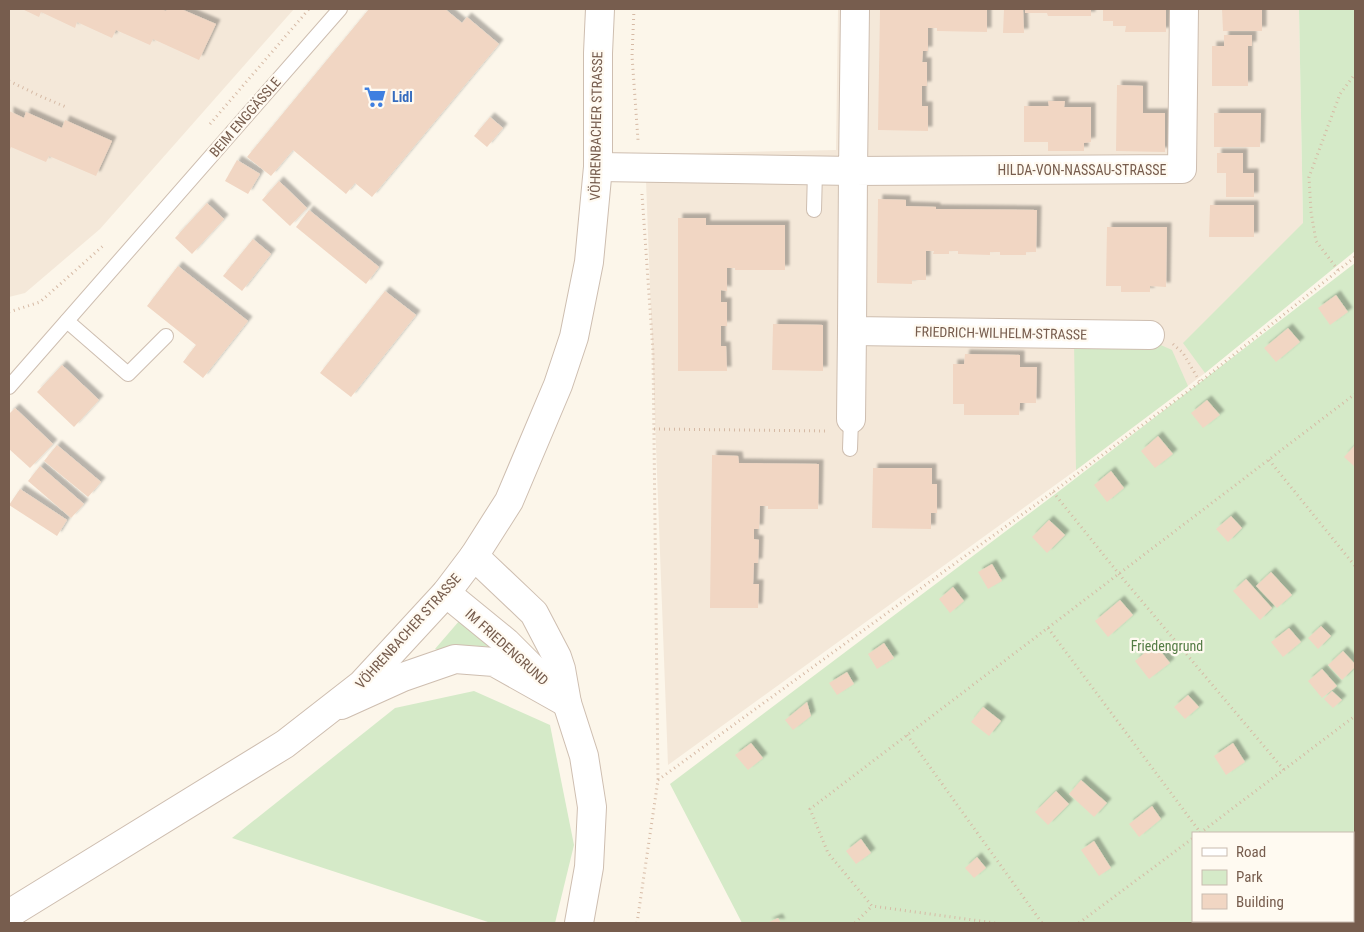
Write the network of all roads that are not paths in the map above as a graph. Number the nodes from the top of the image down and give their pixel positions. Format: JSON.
{"nodes":[{"id":1,"x":340,"y":9,"type":"edge"},
{"id":2,"x":600,"y":9,"type":"edge"},
{"id":3,"x":854,"y":9,"type":"edge"},
{"id":4,"x":1184,"y":9,"type":"edge"},
{"id":5,"x":598,"y":166,"type":"junction"},
{"id":6,"x":815,"y":170,"type":"junction"},
{"id":7,"x":853,"y":171,"type":"junction"},
{"id":8,"x":814,"y":210,"type":"dead end"},
{"id":9,"x":67,"y":321,"type":"junction"},
{"id":10,"x":852,"y":331,"type":"junction"},
{"id":11,"x":1150,"y":335,"type":"road end"},
{"id":12,"x":166,"y":336,"type":"dead end"},
{"id":13,"x":9,"y":387,"type":"edge"},
{"id":14,"x":844,"y":425,"type":"joint"},
{"id":15,"x":850,"y":449,"type":"dead end"},
{"id":16,"x":474,"y":556,"type":"junction"},
{"id":17,"x":446,"y":593,"type":"junction"},
{"id":18,"x":567,"y":703,"type":"junction"},
{"id":19,"x":326,"y":712,"type":"junction"},
{"id":20,"x":9,"y":914,"type":"edge"},
{"id":21,"x":579,"y":923,"type":"edge"}],
"edges":[{"from":1,"to":9,"type":"lane","name":"BEIM ENGGÄSSLE"},
{"from":2,"to":5,"type":"street","name":"VÖHRENBACHER STRASSE"},
{"from":3,"to":7,"type":"street"},
{"from":4,"to":7,"type":"street","name":"HILDA-VON-NASSAU-STRASSE"},
{"from":5,"to":6,"type":"street"},
{"from":5,"to":16,"type":"street","name":"VÖHRENBACHER STRASSE"},
{"from":6,"to":7,"type":"street"},
{"from":6,"to":8,"type":"lane"},
{"from":7,"to":10,"type":"street"},
{"from":9,"to":12,"type":"lane"},
{"from":9,"to":13,"type":"lane","name":"BEIM ENGGÄSSLE"},
{"from":10,"to":11,"type":"street","name":"FRIEDRICH-WILHELM-STRASSE"},
{"from":10,"to":14,"type":"street"},
{"from":14,"to":15,"type":"lane"},
{"from":16,"to":17,"type":"street","name":"VÖHRENBACHER STRASSE"},
{"from":16,"to":18,"type":"street","name":"IM FRIEDENGRUND"},
{"from":17,"to":18,"type":"street","name":"IM FRIEDENGRUND"},
{"from":17,"to":19,"type":"street","name":"VÖHRENBACHER STRASSE"},
{"from":18,"to":19,"type":"street","name":"IM FRIEDENGRUND"},
{"from":18,"to":21,"type":"street","name":"IM FRIEDENGRUND"},
{"from":19,"to":20,"type":"street","name":"VÖHRENBACHER STRASSE"}]}
